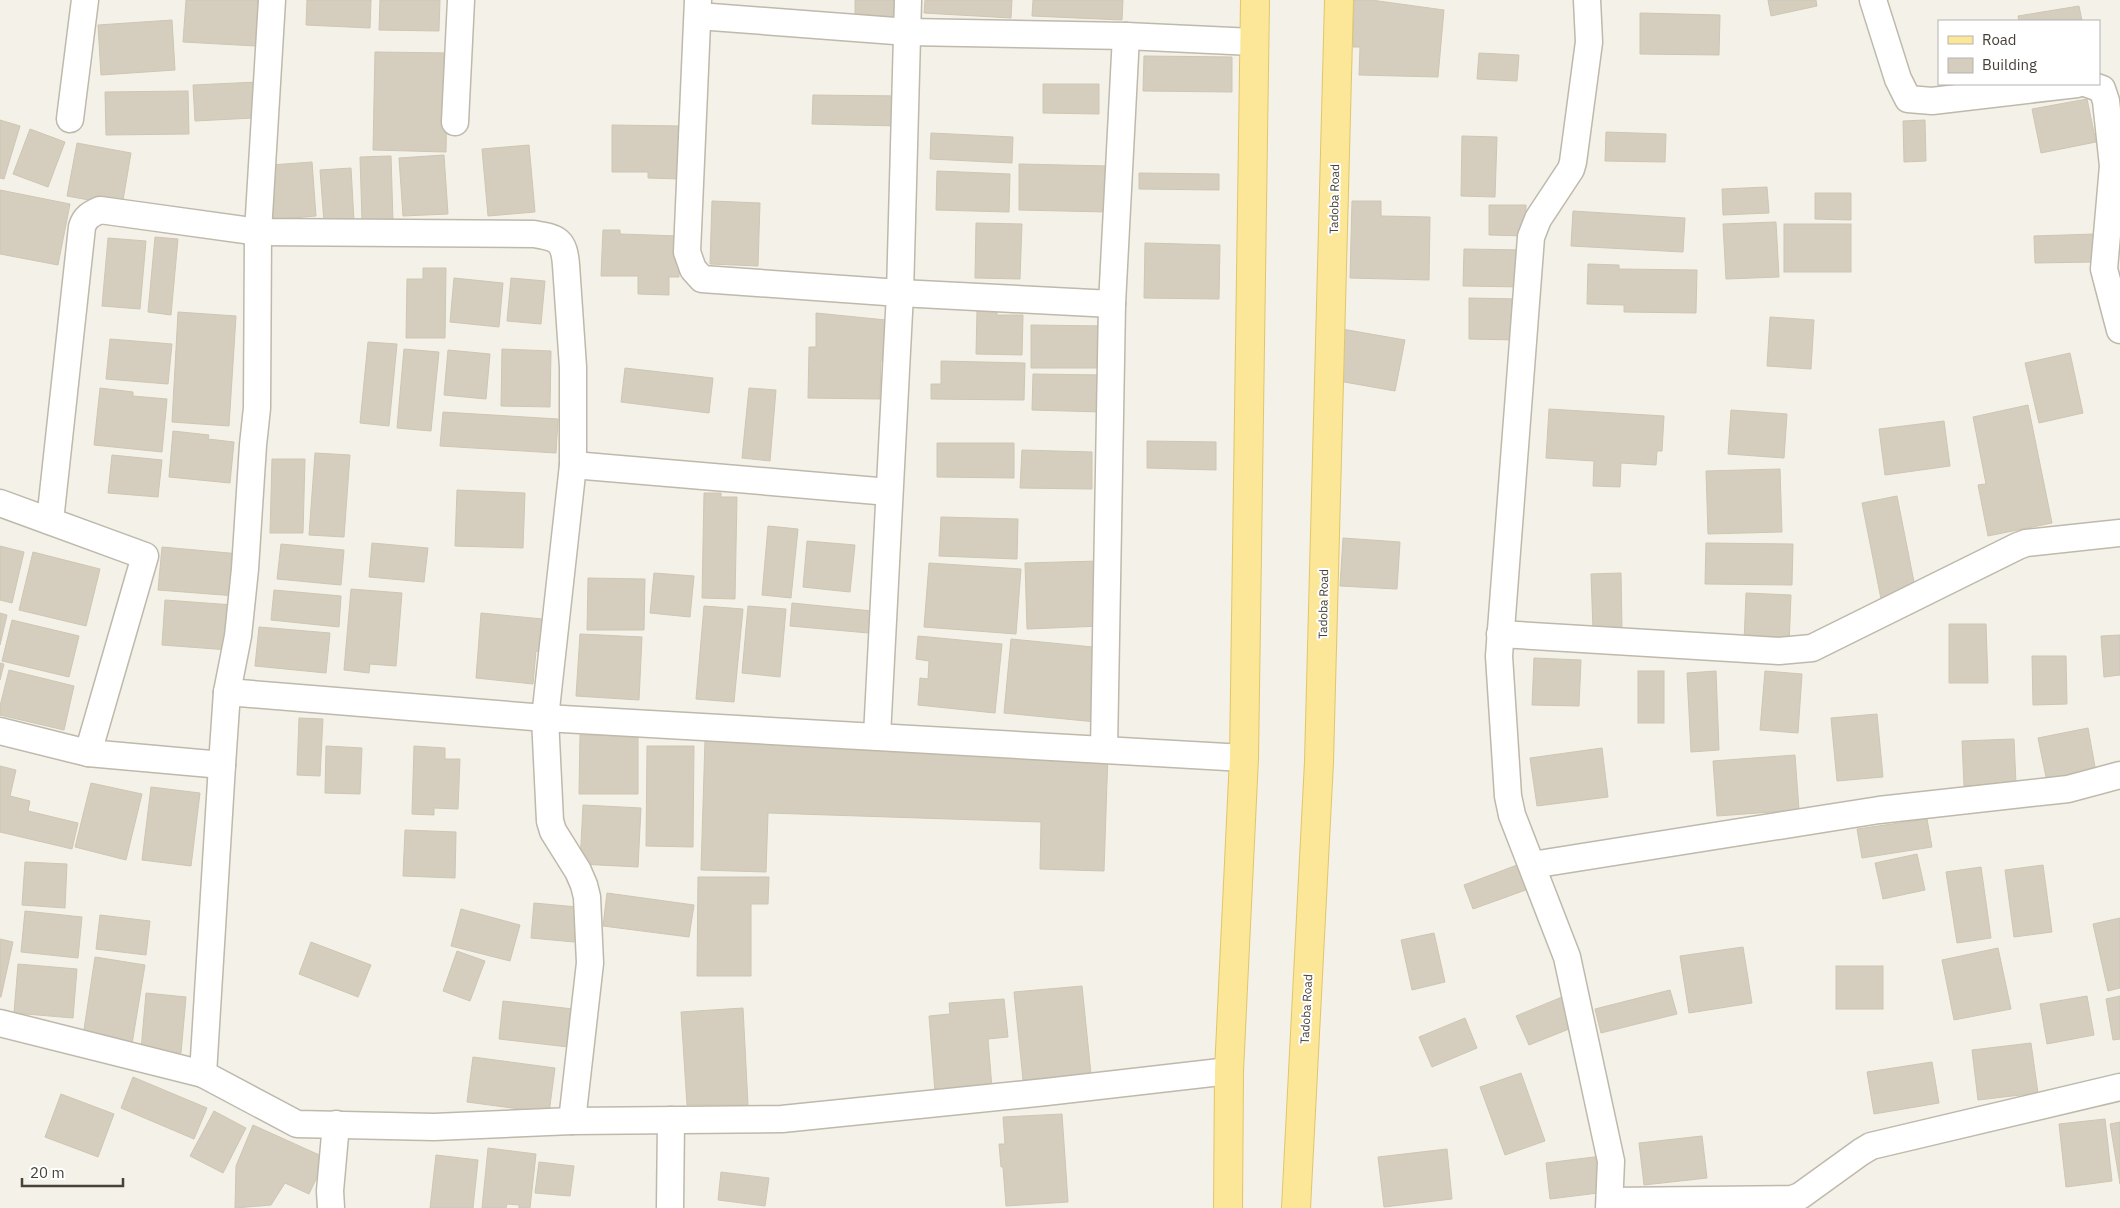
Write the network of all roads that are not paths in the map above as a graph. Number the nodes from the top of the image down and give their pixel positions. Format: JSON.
{"nodes":[{"id":1,"x":85,"y":0,"type":"edge"},
{"id":2,"x":272,"y":0,"type":"edge"},
{"id":3,"x":461,"y":0,"type":"edge"},
{"id":4,"x":908,"y":0,"type":"edge"},
{"id":5,"x":1255,"y":0,"type":"edge"},
{"id":6,"x":1339,"y":0,"type":"edge"},
{"id":7,"x":1586,"y":0,"type":"edge"},
{"id":8,"x":1873,"y":0,"type":"edge"},
{"id":9,"x":698,"y":8,"type":"edge"},
{"id":10,"x":908,"y":32,"type":"junction"},
{"id":11,"x":1126,"y":36,"type":"junction"},
{"id":12,"x":1254,"y":42,"type":"junction"},
{"id":13,"x":2068,"y":85,"type":"edge"},
{"id":14,"x":2091,"y":85,"type":"edge"},
{"id":15,"x":70,"y":119,"type":"dead end"},
{"id":16,"x":455,"y":122,"type":"dead end"},
{"id":17,"x":258,"y":232,"type":"junction"},
{"id":18,"x":900,"y":292,"type":"junction"},
{"id":19,"x":1112,"y":304,"type":"junction"},
{"id":20,"x":2120,"y":330,"type":"edge"},
{"id":21,"x":573,"y":464,"type":"junction"},
{"id":22,"x":889,"y":492,"type":"junction"},
{"id":23,"x":0,"y":502,"type":"edge"},
{"id":24,"x":50,"y":521,"type":"junction"},
{"id":25,"x":2120,"y":532,"type":"edge"},
{"id":26,"x":1500,"y":634,"type":"junction"},
{"id":27,"x":227,"y":692,"type":"junction"},
{"id":28,"x":545,"y":718,"type":"junction"},
{"id":29,"x":0,"y":731,"type":"edge"},
{"id":30,"x":877,"y":736,"type":"junction"},
{"id":31,"x":1104,"y":749,"type":"junction"},
{"id":32,"x":88,"y":753,"type":"junction"},
{"id":33,"x":1244,"y":758,"type":"junction"},
{"id":34,"x":222,"y":765,"type":"junction"},
{"id":35,"x":2120,"y":775,"type":"edge"},
{"id":36,"x":1532,"y":865,"type":"junction"},
{"id":37,"x":0,"y":1023,"type":"edge"},
{"id":38,"x":1229,"y":1071,"type":"junction"},
{"id":39,"x":203,"y":1074,"type":"junction"},
{"id":40,"x":2120,"y":1087,"type":"edge"},
{"id":41,"x":671,"y":1120,"type":"junction"},
{"id":42,"x":572,"y":1121,"type":"junction"},
{"id":43,"x":336,"y":1124,"type":"junction"},
{"id":44,"x":1609,"y":1204,"type":"edge"},
{"id":45,"x":331,"y":1208,"type":"edge"},
{"id":46,"x":670,"y":1208,"type":"edge"},
{"id":47,"x":1228,"y":1208,"type":"edge"},
{"id":48,"x":1296,"y":1208,"type":"edge"}],
"edges":[{"from":1,"to":15,"type":"street"},
{"from":2,"to":17,"type":"street"},
{"from":3,"to":16,"type":"street"},
{"from":4,"to":10,"type":"street"},
{"from":5,"to":12,"type":"main road"},
{"from":6,"to":48,"type":"main road","name":"Tadoba Road"},
{"from":7,"to":26,"type":"street"},
{"from":8,"to":13,"type":"street"},
{"from":9,"to":10,"type":"street"},
{"from":9,"to":18,"type":"street"},
{"from":10,"to":11,"type":"street"},
{"from":10,"to":18,"type":"street"},
{"from":11,"to":12,"type":"street"},
{"from":11,"to":19,"type":"street"},
{"from":12,"to":33,"type":"main road"},
{"from":14,"to":20,"type":"street"},
{"from":17,"to":21,"type":"street"},
{"from":17,"to":24,"type":"street"},
{"from":17,"to":27,"type":"street"},
{"from":18,"to":19,"type":"street"},
{"from":18,"to":22,"type":"street"},
{"from":19,"to":31,"type":"street"},
{"from":21,"to":22,"type":"street"},
{"from":21,"to":28,"type":"street"},
{"from":22,"to":30,"type":"street"},
{"from":23,"to":24,"type":"street"},
{"from":24,"to":32,"type":"street"},
{"from":25,"to":26,"type":"street"},
{"from":26,"to":36,"type":"street"},
{"from":27,"to":28,"type":"street"},
{"from":27,"to":34,"type":"street"},
{"from":28,"to":30,"type":"street"},
{"from":28,"to":42,"type":"street"},
{"from":29,"to":32,"type":"street"},
{"from":30,"to":31,"type":"street"},
{"from":31,"to":33,"type":"street"},
{"from":32,"to":34,"type":"street"},
{"from":33,"to":38,"type":"main road"},
{"from":34,"to":39,"type":"street"},
{"from":35,"to":36,"type":"street"},
{"from":36,"to":44,"type":"street"},
{"from":37,"to":39,"type":"street"},
{"from":38,"to":41,"type":"street"},
{"from":38,"to":47,"type":"main road"},
{"from":39,"to":43,"type":"street"},
{"from":40,"to":44,"type":"street"},
{"from":41,"to":42,"type":"street"},
{"from":41,"to":46,"type":"street"},
{"from":42,"to":43,"type":"street"},
{"from":43,"to":45,"type":"street"}]}
